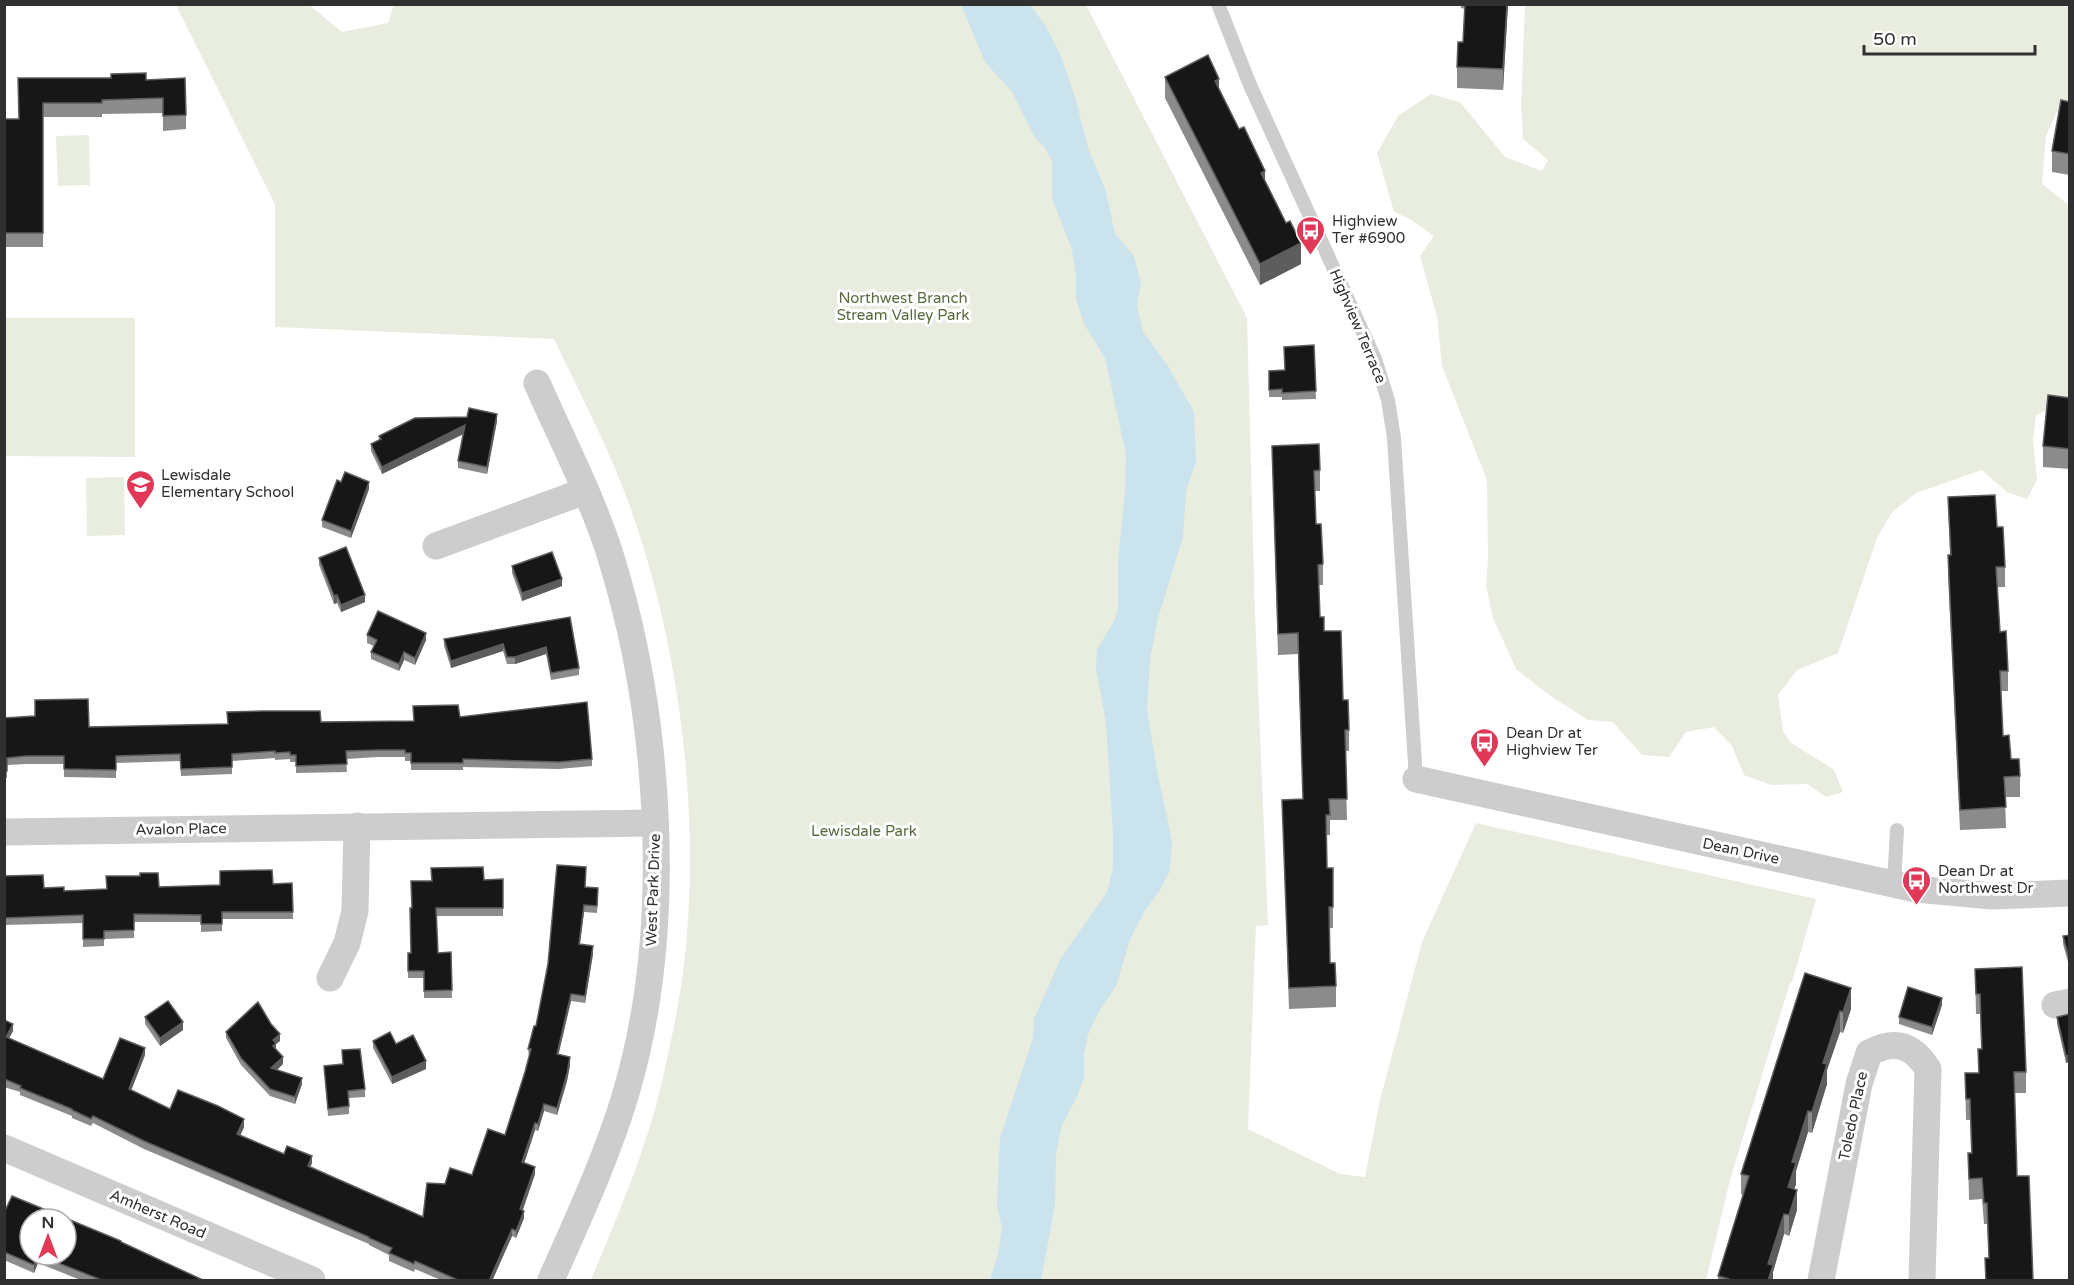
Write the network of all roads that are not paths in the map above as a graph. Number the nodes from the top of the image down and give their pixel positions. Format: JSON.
{"nodes":[{"id":1,"x":1218,"y":4,"type":"edge"},
{"id":2,"x":537,"y":383,"type":"dead end"},
{"id":3,"x":585,"y":491,"type":"junction"},
{"id":4,"x":436,"y":546,"type":"dead end"},
{"id":5,"x":1416,"y":779,"type":"joint"},
{"id":6,"x":655,"y":823,"type":"junction"},
{"id":7,"x":357,"y":826,"type":"junction"},
{"id":8,"x":1897,"y":830,"type":"dead end"},
{"id":9,"x":4,"y":832,"type":"edge"},
{"id":10,"x":1894,"y":885,"type":"junction"},
{"id":11,"x":2070,"y":893,"type":"edge"},
{"id":12,"x":330,"y":978,"type":"dead end"},
{"id":13,"x":4,"y":1148,"type":"edge"},
{"id":14,"x":312,"y":1281,"type":"edge"},
{"id":15,"x":551,"y":1281,"type":"edge"},
{"id":16,"x":1821,"y":1281,"type":"edge"},
{"id":17,"x":1922,"y":1281,"type":"edge"}],
"edges":[{"from":1,"to":5,"type":"lane","name":"Highview Terrace"},
{"from":2,"to":3,"type":"street","name":"West Park Drive"},
{"from":3,"to":4,"type":"street"},
{"from":3,"to":6,"type":"street","name":"West Park Drive"},
{"from":5,"to":10,"type":"street","name":"Dean Drive"},
{"from":6,"to":7,"type":"street","name":"Avalon Place"},
{"from":6,"to":15,"type":"street","name":"West Park Drive"},
{"from":7,"to":9,"type":"street","name":"Avalon Place"},
{"from":7,"to":12,"type":"street"},
{"from":8,"to":10,"type":"lane"},
{"from":10,"to":11,"type":"street","name":"Dean Drive"},
{"from":13,"to":14,"type":"street","name":"Amherst Road"},
{"from":16,"to":17,"type":"street","name":"Toledo Place"}]}
